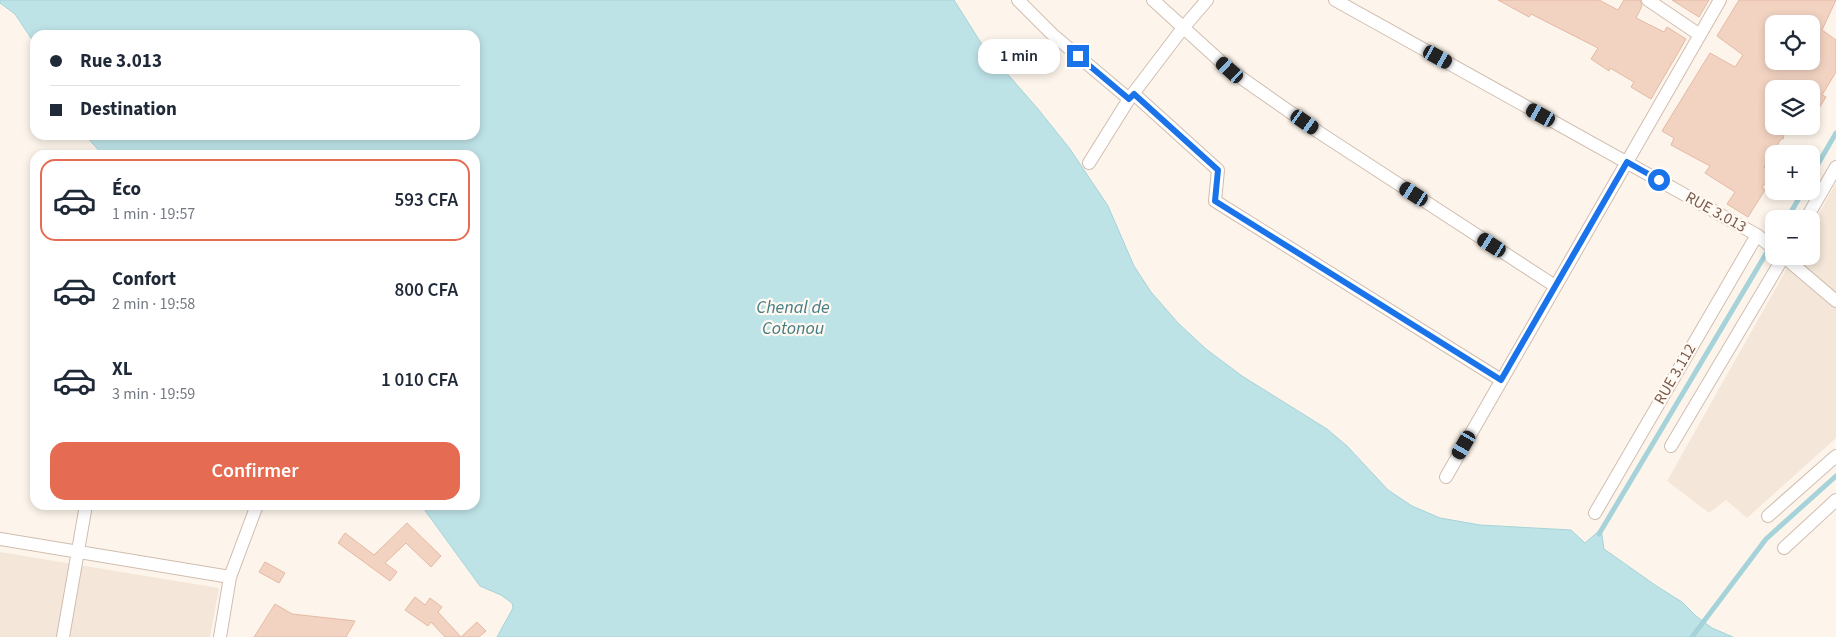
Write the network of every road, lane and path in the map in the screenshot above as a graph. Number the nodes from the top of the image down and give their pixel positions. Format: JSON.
{"nodes":[{"id":1,"x":1018,"y":0,"type":"edge"},
{"id":2,"x":1153,"y":0,"type":"edge"},
{"id":3,"x":1207,"y":0,"type":"edge"},
{"id":4,"x":1335,"y":0,"type":"edge"},
{"id":5,"x":1648,"y":0,"type":"edge"},
{"id":6,"x":1720,"y":0,"type":"edge"},
{"id":7,"x":1183,"y":28,"type":"junction"},
{"id":8,"x":1700,"y":36,"type":"junction"},
{"id":9,"x":1131,"y":97,"type":"junction"},
{"id":10,"x":1627,"y":162,"type":"junction"},
{"id":11,"x":1089,"y":163,"type":"dead end"},
{"id":12,"x":1836,"y":167,"type":"edge"},
{"id":13,"x":1811,"y":210,"type":"edge"},
{"id":14,"x":1757,"y":235,"type":"junction"},
{"id":15,"x":1765,"y":242,"type":"edge"},
{"id":16,"x":1775,"y":265,"type":"edge"},
{"id":17,"x":1793,"y":265,"type":"edge"},
{"id":18,"x":1555,"y":286,"type":"junction"},
{"id":19,"x":1836,"y":301,"type":"edge"},
{"id":20,"x":1501,"y":380,"type":"junction"},
{"id":21,"x":1671,"y":446,"type":"dead end"},
{"id":22,"x":1836,"y":456,"type":"edge"},
{"id":23,"x":1446,"y":477,"type":"dead end"},
{"id":24,"x":1836,"y":500,"type":"edge"},
{"id":25,"x":85,"y":510,"type":"edge"},
{"id":26,"x":255,"y":510,"type":"edge"},
{"id":27,"x":1595,"y":513,"type":"dead end"},
{"id":28,"x":1768,"y":516,"type":"dead end"},
{"id":29,"x":0,"y":539,"type":"edge"},
{"id":30,"x":1784,"y":548,"type":"dead end"},
{"id":31,"x":78,"y":552,"type":"junction"},
{"id":32,"x":230,"y":577,"type":"junction"},
{"id":33,"x":64,"y":637,"type":"edge"},
{"id":34,"x":220,"y":637,"type":"edge"}],
"edges":[{"from":1,"to":9,"type":"street"},
{"from":2,"to":7,"type":"street"},
{"from":3,"to":7,"type":"street"},
{"from":4,"to":10,"type":"street","name":"RUE 3.013"},
{"from":5,"to":8,"type":"street"},
{"from":6,"to":8,"type":"street"},
{"from":7,"to":9,"type":"street"},
{"from":7,"to":18,"type":"street"},
{"from":8,"to":10,"type":"street"},
{"from":9,"to":11,"type":"street"},
{"from":9,"to":20,"type":"street"},
{"from":10,"to":14,"type":"street","name":"RUE 3.013"},
{"from":10,"to":18,"type":"street"},
{"from":12,"to":13,"type":"street"},
{"from":14,"to":15,"type":"street","name":"RUE 3.013"},
{"from":14,"to":27,"type":"street","name":"RUE 3.112"},
{"from":16,"to":21,"type":"street","name":"RUE 3.112"},
{"from":17,"to":19,"type":"street","name":"RUE 3.013"},
{"from":18,"to":20,"type":"street"},
{"from":20,"to":23,"type":"street"},
{"from":22,"to":28,"type":"street"},
{"from":24,"to":30,"type":"street"},
{"from":25,"to":31,"type":"street"},
{"from":26,"to":32,"type":"street"},
{"from":29,"to":31,"type":"street"},
{"from":31,"to":32,"type":"street"},
{"from":31,"to":33,"type":"street"},
{"from":32,"to":34,"type":"street"}]}
